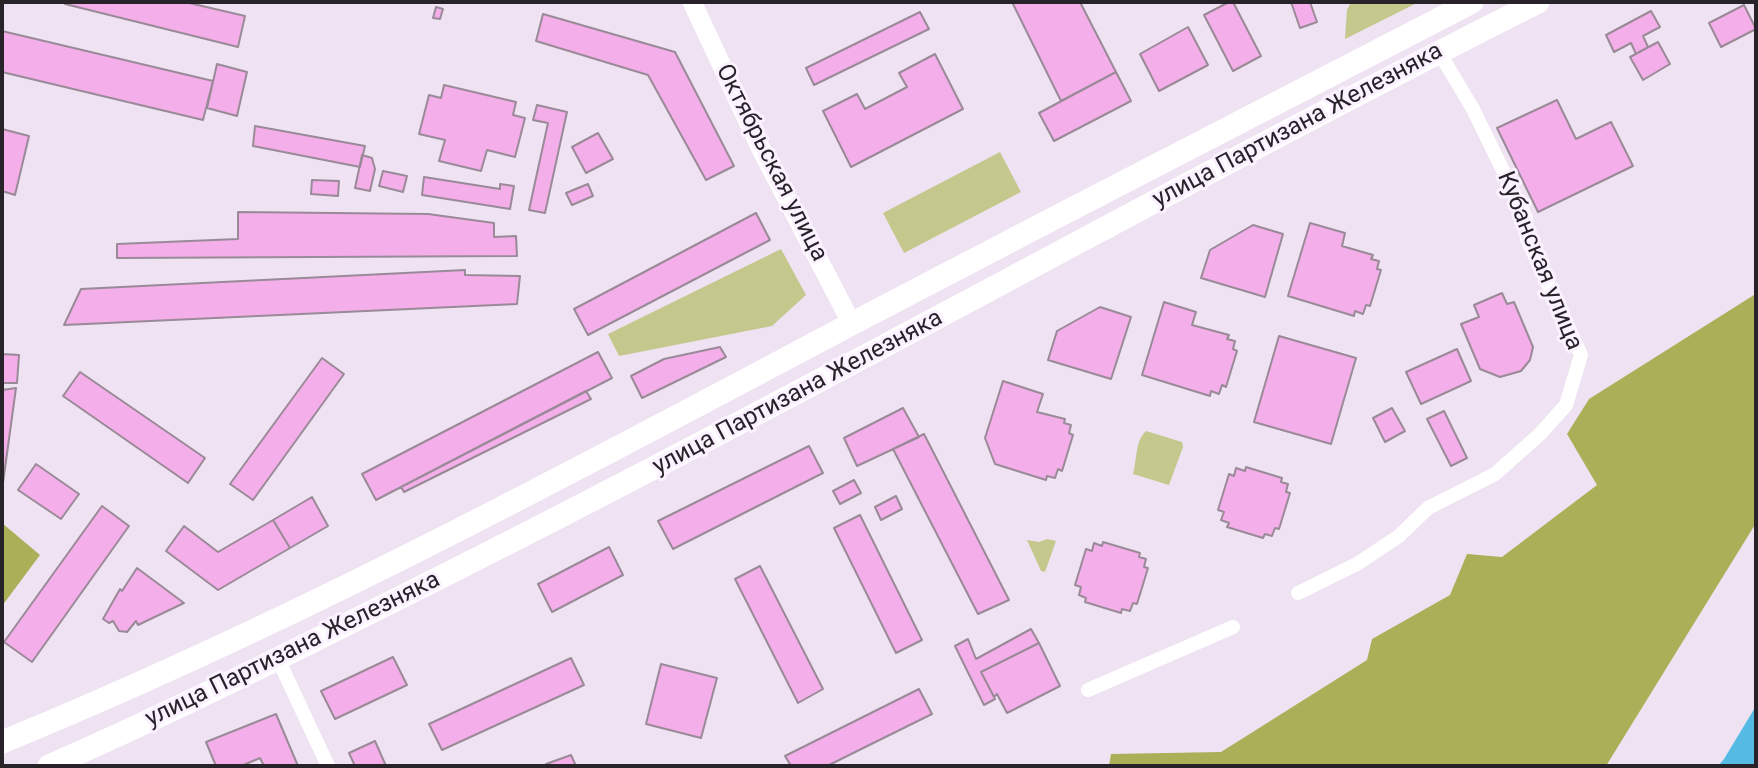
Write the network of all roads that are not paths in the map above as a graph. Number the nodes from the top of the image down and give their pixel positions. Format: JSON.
{"nodes":[{"id":1,"x":692,"y":2,"type":"edge"},
{"id":2,"x":1472,"y":2,"type":"edge"},
{"id":3,"x":1538,"y":2,"type":"edge"},
{"id":4,"x":1439,"y":52,"type":"junction"},
{"id":5,"x":852,"y":324,"type":"junction"},
{"id":6,"x":877,"y":350,"type":"junction"},
{"id":7,"x":1298,"y":593,"type":"dead end"},
{"id":8,"x":1233,"y":627,"type":"dead end"},
{"id":9,"x":278,"y":659,"type":"junction"},
{"id":10,"x":1087,"y":690,"type":"dead end"},
{"id":11,"x":65,"y":715,"type":"junction"},
{"id":12,"x":2,"y":742,"type":"edge"},
{"id":13,"x":85,"y":751,"type":"junction"},
{"id":14,"x":49,"y":766,"type":"edge"},
{"id":15,"x":328,"y":766,"type":"edge"}],
"edges":[{"from":1,"to":5,"type":"main road","name":"Октябрьская улица"},
{"from":2,"to":5,"type":"main road","name":"улица Партизана Железняка"},
{"from":3,"to":4,"type":"main road","name":"улица Партизана Железняка"},
{"from":4,"to":6,"type":"main road","name":"улица Партизана Железняка"},
{"from":4,"to":7,"type":"street","name":"Кубанская улица"},
{"from":5,"to":6,"type":"main road"},
{"from":5,"to":11,"type":"main road","name":"улица Партизана Железняка"},
{"from":6,"to":9,"type":"main road","name":"улица Партизана Железняка"},
{"from":8,"to":10,"type":"street"},
{"from":9,"to":13,"type":"main road","name":"улица Партизана Железняка"},
{"from":9,"to":15,"type":"street"},
{"from":11,"to":12,"type":"main road","name":"улица Партизана Железняка"},
{"from":11,"to":13,"type":"main road"},
{"from":13,"to":14,"type":"main road","name":"улица Партизана Железняка"}]}
